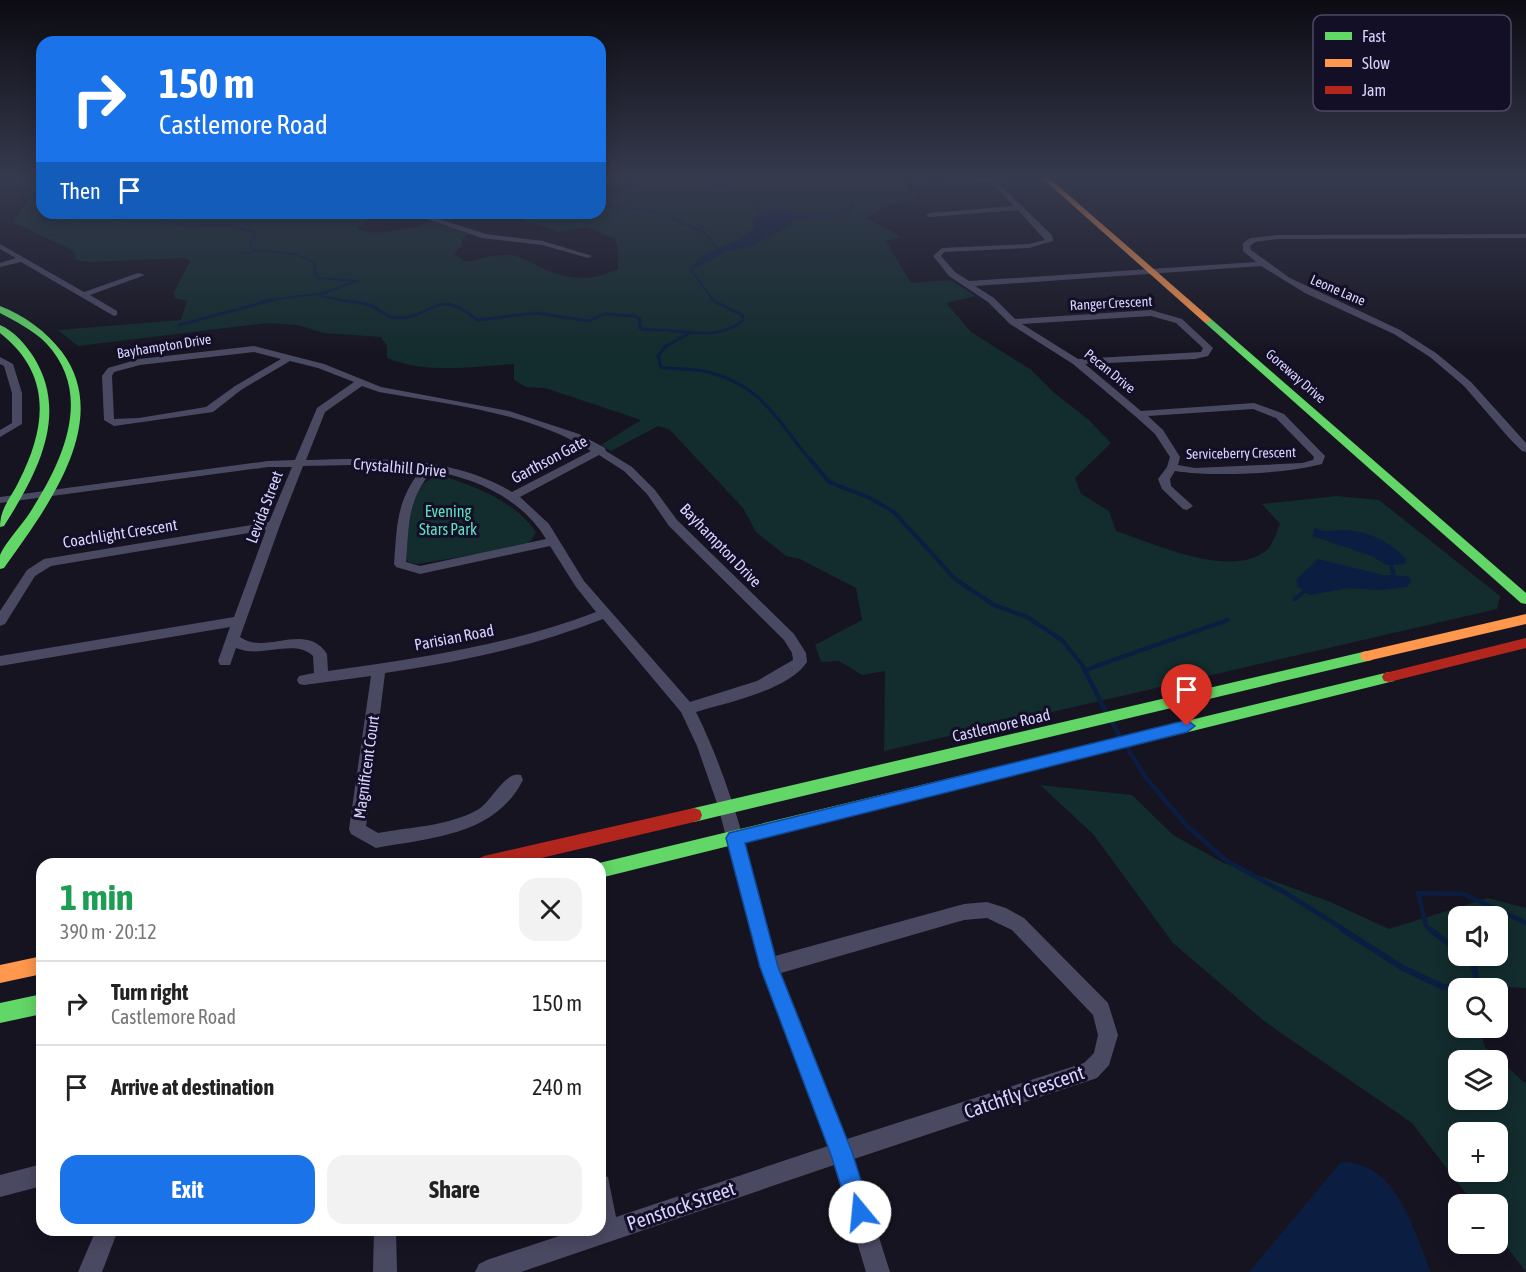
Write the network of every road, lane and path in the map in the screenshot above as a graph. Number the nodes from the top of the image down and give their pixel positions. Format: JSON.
{"nodes":[{"id":1,"x":488,"y":236,"type":"edge"},
{"id":2,"x":1049,"y":236,"type":"edge"},
{"id":3,"x":1113,"y":236,"type":"edge"},
{"id":4,"x":1432,"y":236,"type":"edge"},
{"id":5,"x":0,"y":246,"type":"edge"},
{"id":6,"x":588,"y":256,"type":"dead end"},
{"id":7,"x":22,"y":259,"type":"junction"},
{"id":8,"x":1261,"y":264,"type":"junction"},
{"id":9,"x":0,"y":265,"type":"edge"},
{"id":10,"x":1155,"y":273,"type":"junction"},
{"id":11,"x":141,"y":275,"type":"dead end"},
{"id":12,"x":966,"y":284,"type":"junction"},
{"id":13,"x":83,"y":295,"type":"junction"},
{"id":14,"x":0,"y":309,"type":"edge"},
{"id":15,"x":114,"y":313,"type":"dead end"},
{"id":16,"x":1012,"y":322,"type":"junction"},
{"id":17,"x":0,"y":328,"type":"edge"},
{"id":18,"x":289,"y":358,"type":"junction"},
{"id":19,"x":0,"y":360,"type":"edge"},
{"id":20,"x":1076,"y":362,"type":"junction"},
{"id":21,"x":359,"y":383,"type":"junction"},
{"id":22,"x":1139,"y":414,"type":"junction"},
{"id":23,"x":0,"y":434,"type":"edge"},
{"id":24,"x":1526,"y":449,"type":"edge"},
{"id":25,"x":601,"y":450,"type":"junction"},
{"id":26,"x":299,"y":462,"type":"junction"},
{"id":27,"x":429,"y":467,"type":"junction"},
{"id":28,"x":1172,"y":467,"type":"junction"},
{"id":29,"x":49,"y":493,"type":"junction"},
{"id":30,"x":512,"y":497,"type":"junction"},
{"id":31,"x":17,"y":498,"type":"junction"},
{"id":32,"x":0,"y":500,"type":"edge"},
{"id":33,"x":1187,"y":506,"type":"dead end"},
{"id":34,"x":0,"y":523,"type":"edge"},
{"id":35,"x":274,"y":525,"type":"junction"},
{"id":36,"x":554,"y":541,"type":"junction"},
{"id":37,"x":0,"y":565,"type":"edge"},
{"id":38,"x":1526,"y":600,"type":"edge"},
{"id":39,"x":606,"y":613,"type":"junction"},
{"id":40,"x":1526,"y":619,"type":"edge"},
{"id":41,"x":0,"y":621,"type":"edge"},
{"id":42,"x":240,"y":621,"type":"junction"},
{"id":43,"x":233,"y":639,"type":"junction"},
{"id":44,"x":1526,"y":643,"type":"edge"},
{"id":45,"x":0,"y":661,"type":"edge"},
{"id":46,"x":225,"y":661,"type":"dead end"},
{"id":47,"x":379,"y":669,"type":"junction"},
{"id":48,"x":324,"y":677,"type":"junction"},
{"id":49,"x":304,"y":680,"type":"dead end"},
{"id":50,"x":687,"y":709,"type":"junction"},
{"id":51,"x":515,"y":780,"type":"dead end"},
{"id":52,"x":726,"y":806,"type":"junction"},
{"id":53,"x":735,"y":838,"type":"junction"},
{"id":54,"x":509,"y":858,"type":"edge"},
{"id":55,"x":606,"y":869,"type":"edge"},
{"id":56,"x":36,"y":966,"type":"edge"},
{"id":57,"x":769,"y":967,"type":"junction"},
{"id":58,"x":0,"y":974,"type":"edge"},
{"id":59,"x":36,"y":1005,"type":"edge"},
{"id":60,"x":0,"y":1014,"type":"edge"},
{"id":61,"x":841,"y":1152,"type":"junction"},
{"id":62,"x":36,"y":1177,"type":"edge"},
{"id":63,"x":0,"y":1186,"type":"edge"},
{"id":64,"x":606,"y":1224,"type":"edge"},
{"id":65,"x":607,"y":1231,"type":"joint"},
{"id":66,"x":105,"y":1236,"type":"edge"},
{"id":67,"x":385,"y":1236,"type":"edge"},
{"id":68,"x":592,"y":1236,"type":"edge"},
{"id":69,"x":90,"y":1272,"type":"edge"},
{"id":70,"x":385,"y":1272,"type":"edge"},
{"id":71,"x":487,"y":1272,"type":"edge"},
{"id":72,"x":879,"y":1272,"type":"edge"}],
"edges":[{"from":1,"to":6,"type":"street"},
{"from":2,"to":12,"type":"street","name":"Pecan Drive"},
{"from":3,"to":10,"type":"main road","name":"Goreway Drive"},
{"from":4,"to":8,"type":"street"},
{"from":5,"to":7,"type":"street"},
{"from":7,"to":9,"type":"street"},
{"from":7,"to":13,"type":"street"},
{"from":8,"to":10,"type":"street"},
{"from":8,"to":24,"type":"street","name":"Leone Lane"},
{"from":10,"to":12,"type":"street"},
{"from":10,"to":38,"type":"main road","name":"Goreway Drive"},
{"from":11,"to":13,"type":"street"},
{"from":12,"to":16,"type":"street","name":"Pecan Drive"},
{"from":13,"to":15,"type":"street"},
{"from":14,"to":29,"type":"main road"},
{"from":16,"to":20,"type":"street","name":"Pecan Drive"},
{"from":16,"to":20,"type":"street","name":"Ranger Crescent"},
{"from":17,"to":31,"type":"main road"},
{"from":18,"to":18,"type":"street","name":"Bayhampton Drive"},
{"from":18,"to":21,"type":"street","name":"Bayhampton Drive"},
{"from":19,"to":23,"type":"street"},
{"from":20,"to":22,"type":"street","name":"Pecan Drive"},
{"from":21,"to":25,"type":"street","name":"Bayhampton Drive"},
{"from":21,"to":26,"type":"street","name":"Levida Street"},
{"from":22,"to":28,"type":"street","name":"Pecan Drive"},
{"from":22,"to":28,"type":"street","name":"Serviceberry Crescent"},
{"from":25,"to":30,"type":"street","name":"Garthson Gate"},
{"from":25,"to":50,"type":"street","name":"Bayhampton Drive"},
{"from":26,"to":27,"type":"street","name":"Crystalhill Drive"},
{"from":26,"to":29,"type":"street","name":"Crystalhill Drive"},
{"from":26,"to":35,"type":"street","name":"Levida Street"},
{"from":27,"to":30,"type":"street","name":"Crystalhill Drive"},
{"from":27,"to":36,"type":"street"},
{"from":28,"to":33,"type":"street","name":"Pecan Drive"},
{"from":29,"to":31,"type":"street","name":"Crystalhill Drive"},
{"from":29,"to":37,"type":"main road"},
{"from":30,"to":36,"type":"street","name":"Crystalhill Drive"},
{"from":31,"to":32,"type":"street","name":"Crystalhill Drive"},
{"from":31,"to":34,"type":"main road"},
{"from":35,"to":41,"type":"street","name":"Coachlight Crescent"},
{"from":35,"to":42,"type":"street","name":"Levida Street"},
{"from":36,"to":39,"type":"street","name":"Crystalhill Drive"},
{"from":39,"to":47,"type":"street","name":"Parisian Road"},
{"from":39,"to":50,"type":"street","name":"Crystalhill Drive"},
{"from":40,"to":52,"type":"main road","name":"Castlemore Road"},
{"from":42,"to":43,"type":"street","name":"Levida Street"},
{"from":42,"to":45,"type":"street"},
{"from":43,"to":46,"type":"street","name":"Levida Street"},
{"from":43,"to":48,"type":"street"},
{"from":44,"to":53,"type":"main road"},
{"from":47,"to":48,"type":"street","name":"Parisian Road"},
{"from":47,"to":51,"type":"street","name":"Magnificent Court"},
{"from":48,"to":49,"type":"street","name":"Parisian Road"},
{"from":50,"to":52,"type":"street","name":"Crystalhill Drive"},
{"from":52,"to":53,"type":"street","name":"Crystalhill Drive"},
{"from":52,"to":54,"type":"main road","name":"Castlemore Road"},
{"from":53,"to":55,"type":"main road"},
{"from":53,"to":57,"type":"street","name":"Crystalhill Drive"},
{"from":56,"to":58,"type":"main road"},
{"from":57,"to":61,"type":"street","name":"Crystalhill Drive"},
{"from":57,"to":61,"type":"street","name":"Catchfly Crescent"},
{"from":59,"to":60,"type":"main road"},
{"from":61,"to":65,"type":"street","name":"Penstock Street"},
{"from":61,"to":72,"type":"street","name":"Crystalhill Drive"},
{"from":62,"to":63,"type":"street"},
{"from":64,"to":65,"type":"street"},
{"from":66,"to":69,"type":"street"},
{"from":67,"to":70,"type":"street"},
{"from":68,"to":71,"type":"street","name":"Penstock Street"}]}
